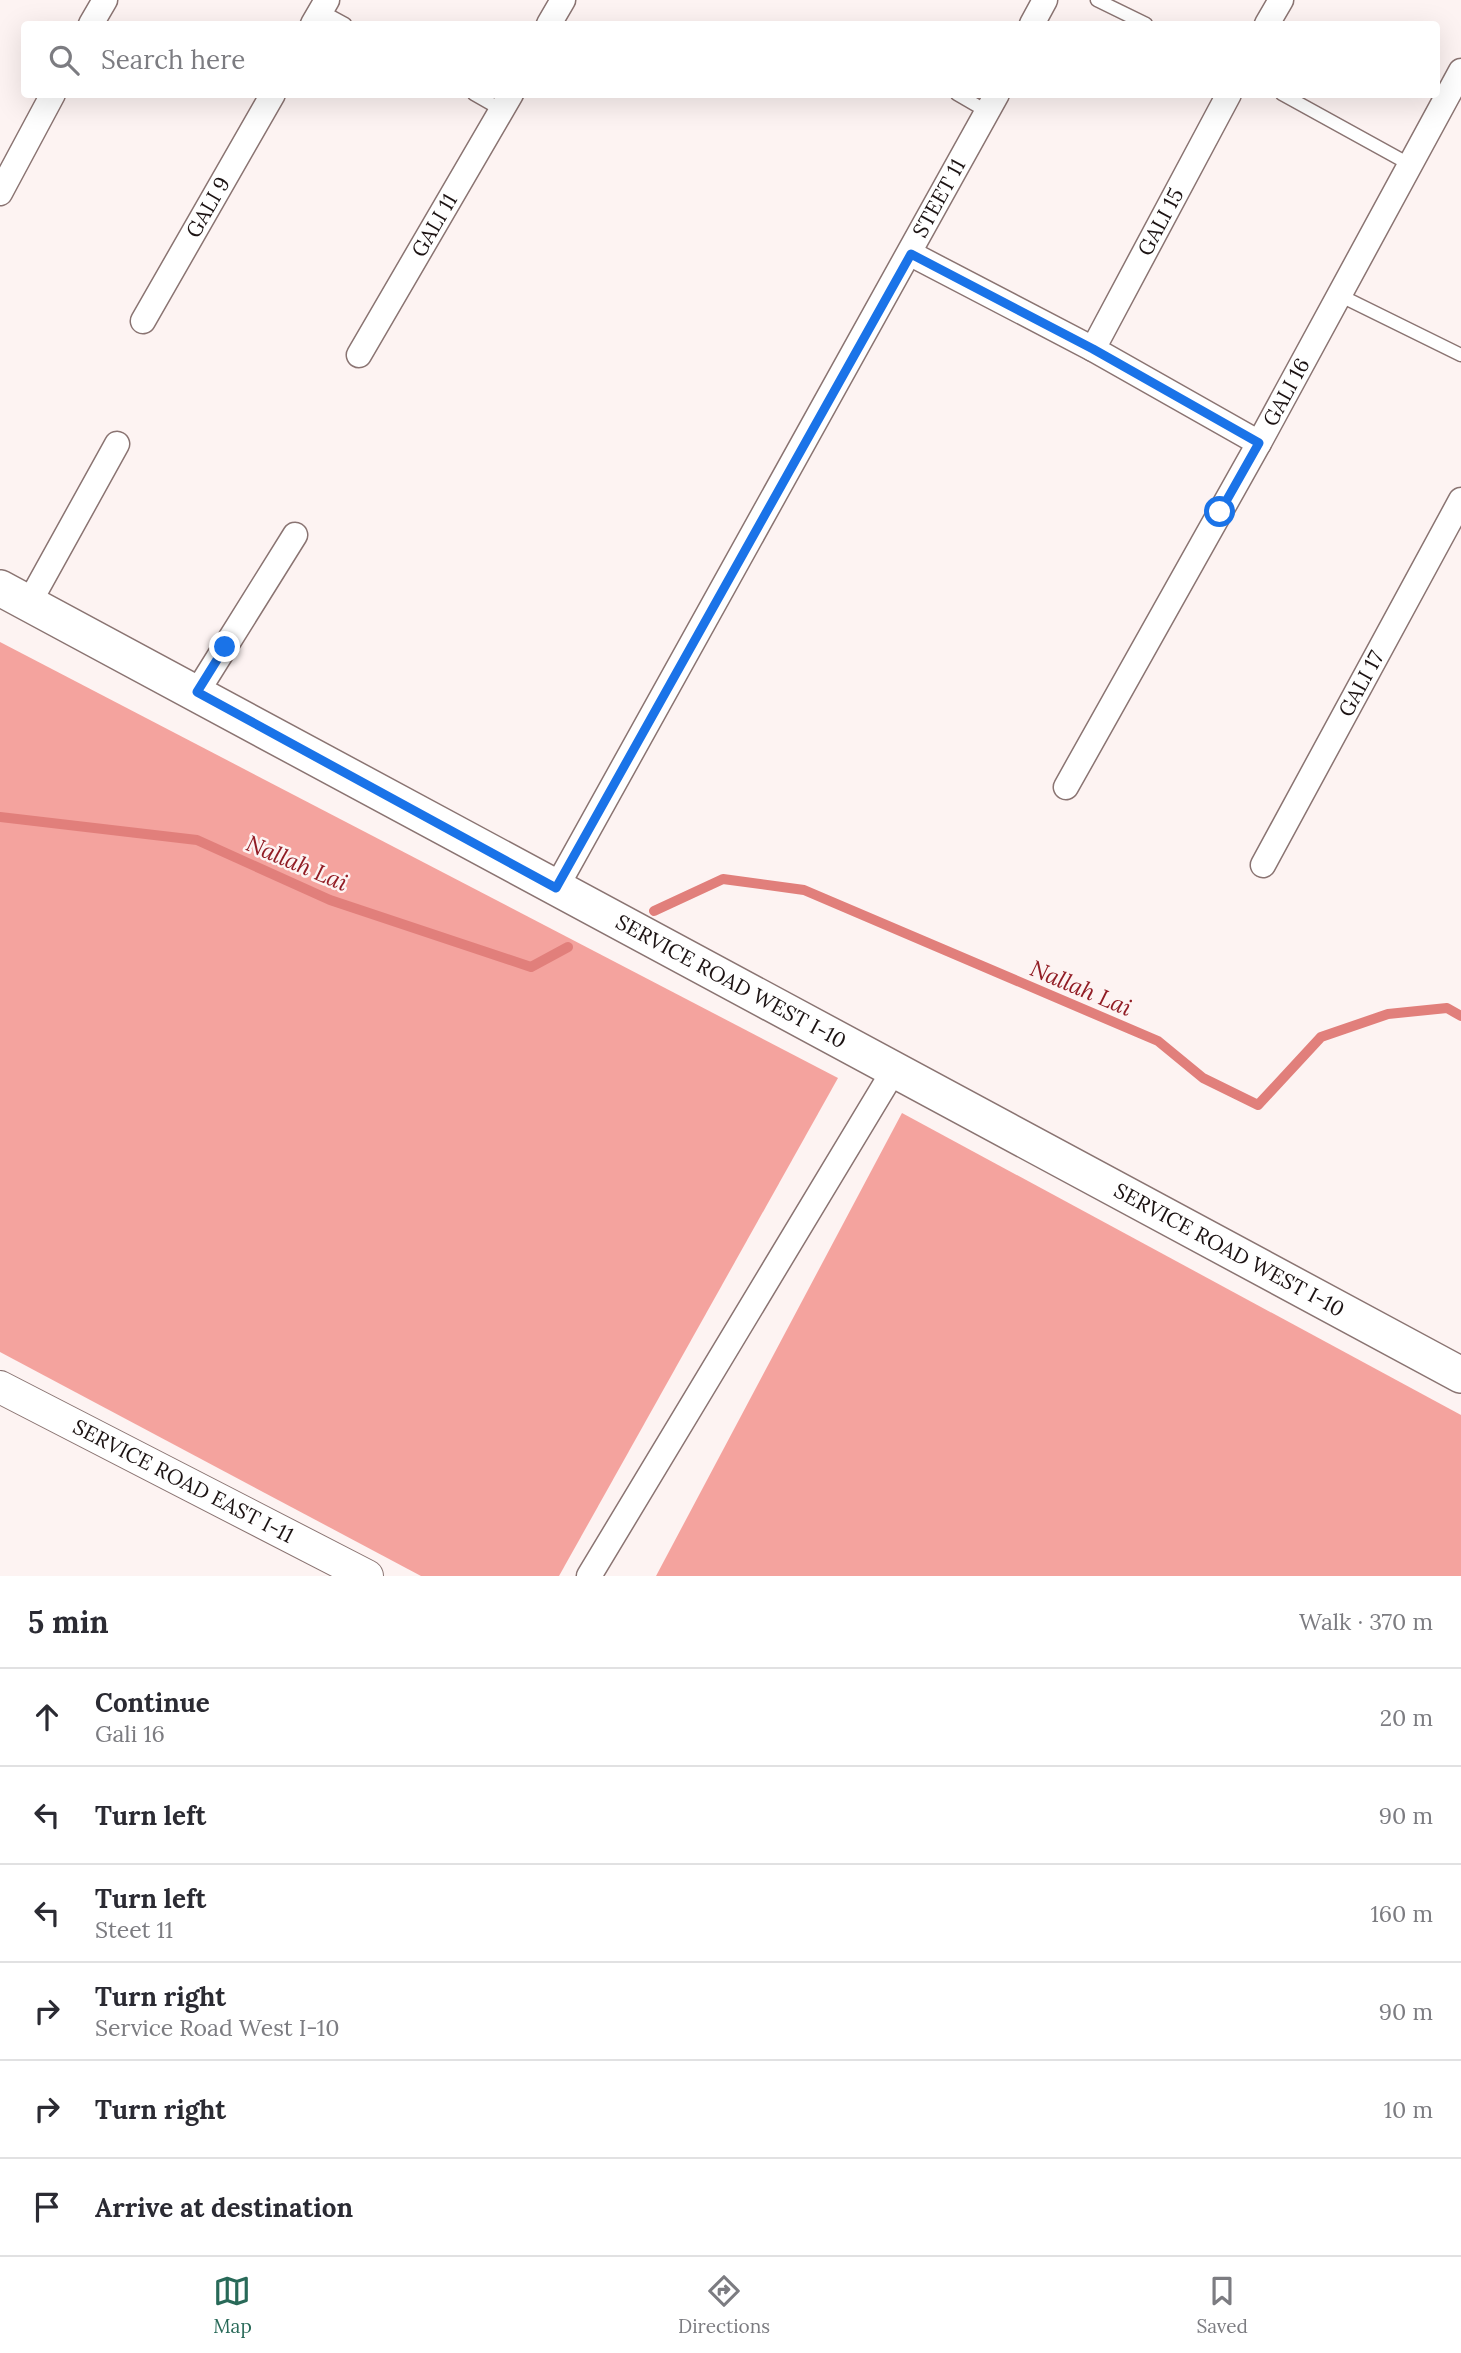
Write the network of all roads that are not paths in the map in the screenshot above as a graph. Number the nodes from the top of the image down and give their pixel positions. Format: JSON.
{"nodes":[{"id":1,"x":105,"y":0,"type":"edge"},
{"id":2,"x":563,"y":0,"type":"edge"},
{"id":3,"x":1045,"y":0,"type":"edge"},
{"id":4,"x":1097,"y":0,"type":"edge"},
{"id":5,"x":1281,"y":0,"type":"edge"},
{"id":6,"x":320,"y":12,"type":"edge"},
{"id":7,"x":94,"y":21,"type":"edge"},
{"id":8,"x":339,"y":21,"type":"edge"},
{"id":9,"x":551,"y":21,"type":"edge"},
{"id":10,"x":1034,"y":21,"type":"edge"},
{"id":11,"x":1140,"y":21,"type":"edge"},
{"id":12,"x":1269,"y":21,"type":"edge"},
{"id":13,"x":1461,"y":71,"type":"edge"},
{"id":14,"x":51,"y":98,"type":"edge"},
{"id":15,"x":271,"y":98,"type":"edge"},
{"id":16,"x":973,"y":98,"type":"edge"},
{"id":17,"x":1227,"y":98,"type":"edge"},
{"id":18,"x":1289,"y":98,"type":"edge"},
{"id":19,"x":507,"y":102,"type":"edge"},
{"id":20,"x":992,"y":103,"type":"edge"},
{"id":21,"x":1409,"y":164,"type":"junction"},
{"id":22,"x":0,"y":193,"type":"edge"},
{"id":23,"x":911,"y":254,"type":"junction"},
{"id":24,"x":1337,"y":294,"type":"junction"},
{"id":25,"x":143,"y":321,"type":"dead end"},
{"id":26,"x":1093,"y":349,"type":"junction"},
{"id":27,"x":359,"y":355,"type":"dead end"},
{"id":28,"x":1461,"y":355,"type":"edge"},
{"id":29,"x":1259,"y":443,"type":"junction"},
{"id":30,"x":117,"y":444,"type":"dead end"},
{"id":31,"x":1461,"y":500,"type":"edge"},
{"id":32,"x":295,"y":535,"type":"dead end"},
{"id":33,"x":15,"y":596,"type":"edge"},
{"id":34,"x":197,"y":692,"type":"junction"},
{"id":35,"x":1066,"y":787,"type":"dead end"},
{"id":36,"x":1263,"y":865,"type":"dead end"},
{"id":37,"x":556,"y":888,"type":"junction"},
{"id":38,"x":894,"y":1070,"type":"junction"},
{"id":39,"x":1461,"y":1375,"type":"edge"},
{"id":40,"x":0,"y":1387,"type":"edge"},
{"id":41,"x":367,"y":1576,"type":"edge"},
{"id":42,"x":589,"y":1576,"type":"edge"}],
"edges":[{"from":1,"to":7,"type":"street"},
{"from":2,"to":9,"type":"street"},
{"from":3,"to":10,"type":"street"},
{"from":4,"to":11,"type":"lane"},
{"from":5,"to":12,"type":"street"},
{"from":6,"to":8,"type":"lane"},
{"from":13,"to":21,"type":"street","name":"GALI 16"},
{"from":14,"to":22,"type":"street"},
{"from":15,"to":25,"type":"street","name":"GALI 9"},
{"from":16,"to":20,"type":"lane"},
{"from":17,"to":26,"type":"street","name":"GALI 15"},
{"from":18,"to":21,"type":"lane"},
{"from":19,"to":27,"type":"street","name":"GALI 11"},
{"from":20,"to":23,"type":"street","name":"STEET 11"},
{"from":21,"to":24,"type":"street","name":"GALI 16"},
{"from":23,"to":26,"type":"street"},
{"from":23,"to":37,"type":"street","name":"STEET 11"},
{"from":24,"to":28,"type":"lane"},
{"from":24,"to":29,"type":"street","name":"GALI 16"},
{"from":26,"to":29,"type":"street"},
{"from":29,"to":35,"type":"street","name":"GALI 16"},
{"from":30,"to":33,"type":"street"},
{"from":31,"to":36,"type":"street","name":"GALI 17"},
{"from":32,"to":34,"type":"street"},
{"from":33,"to":34,"type":"main road","name":"SERVICE ROAD WEST I-10"},
{"from":34,"to":37,"type":"main road","name":"SERVICE ROAD WEST I-10"},
{"from":37,"to":38,"type":"main road","name":"SERVICE ROAD WEST I-10"},
{"from":38,"to":39,"type":"main road","name":"SERVICE ROAD WEST I-10"},
{"from":38,"to":42,"type":"street"},
{"from":40,"to":41,"type":"street","name":"SERVICE ROAD EAST I-11"}]}
